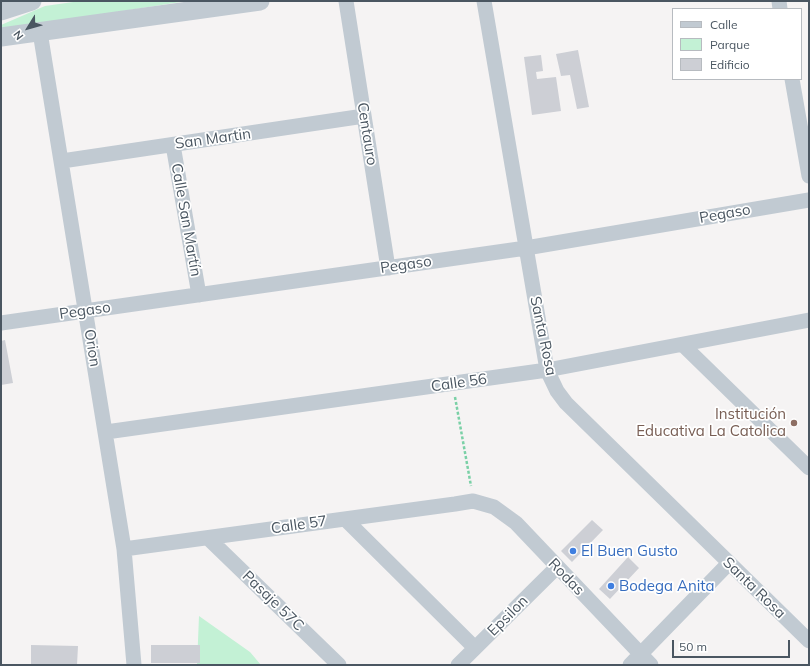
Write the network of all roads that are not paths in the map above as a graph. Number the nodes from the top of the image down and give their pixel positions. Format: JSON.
{"nodes":[{"id":1,"x":32,"y":1,"type":"edge"},
{"id":2,"x":260,"y":1,"type":"edge"},
{"id":3,"x":346,"y":1,"type":"edge"},
{"id":4,"x":484,"y":1,"type":"edge"},
{"id":5,"x":1,"y":11,"type":"edge"},
{"id":6,"x":40,"y":32,"type":"junction"},
{"id":7,"x":1,"y":38,"type":"edge"},
{"id":8,"x":792,"y":80,"type":"edge"},
{"id":9,"x":364,"y":116,"type":"junction"},
{"id":10,"x":173,"y":145,"type":"junction"},
{"id":11,"x":62,"y":161,"type":"junction"},
{"id":12,"x":809,"y":176,"type":"edge"},
{"id":13,"x":809,"y":200,"type":"edge"},
{"id":14,"x":526,"y":248,"type":"junction"},
{"id":15,"x":388,"y":268,"type":"junction"},
{"id":16,"x":199,"y":295,"type":"junction"},
{"id":17,"x":86,"y":311,"type":"junction"},
{"id":18,"x":809,"y":320,"type":"edge"},
{"id":19,"x":1,"y":323,"type":"edge"},
{"id":20,"x":683,"y":345,"type":"junction"},
{"id":21,"x":547,"y":370,"type":"junction"},
{"id":22,"x":106,"y":432,"type":"junction"},
{"id":23,"x":809,"y":468,"type":"edge"},
{"id":24,"x":473,"y":501,"type":"joint"},
{"id":25,"x":345,"y":519,"type":"junction"},
{"id":26,"x":208,"y":538,"type":"junction"},
{"id":27,"x":124,"y":549,"type":"junction"},
{"id":28,"x":729,"y":563,"type":"junction"},
{"id":29,"x":557,"y":567,"type":"junction"},
{"id":30,"x":809,"y":641,"type":"edge"},
{"id":31,"x":475,"y":648,"type":"junction"},
{"id":32,"x":640,"y":662,"type":"edge"},
{"id":33,"x":134,"y":665,"type":"edge"},
{"id":34,"x":339,"y":665,"type":"edge"},
{"id":35,"x":458,"y":665,"type":"edge"}],
"edges":[{"from":1,"to":5,"type":"street"},
{"from":2,"to":6,"type":"street"},
{"from":3,"to":9,"type":"street","name":"Centauro"},
{"from":4,"to":14,"type":"street","name":"Santa Rosa"},
{"from":6,"to":7,"type":"street"},
{"from":6,"to":11,"type":"street","name":"Orion"},
{"from":8,"to":12,"type":"street"},
{"from":9,"to":10,"type":"street","name":"San Martin"},
{"from":9,"to":15,"type":"street","name":"Centauro"},
{"from":10,"to":11,"type":"street","name":"San Martin"},
{"from":10,"to":16,"type":"street","name":"Calle San Martín"},
{"from":11,"to":17,"type":"street","name":"Orion"},
{"from":13,"to":14,"type":"street","name":"Pegaso"},
{"from":14,"to":15,"type":"street","name":"Pegaso"},
{"from":14,"to":21,"type":"street","name":"Santa Rosa"},
{"from":15,"to":16,"type":"street","name":"Pegaso"},
{"from":16,"to":17,"type":"street","name":"Pegaso"},
{"from":17,"to":19,"type":"street","name":"Pegaso"},
{"from":17,"to":22,"type":"street","name":"Orion"},
{"from":18,"to":20,"type":"street","name":"Calle 56"},
{"from":20,"to":21,"type":"street","name":"Calle 56"},
{"from":20,"to":23,"type":"street"},
{"from":21,"to":22,"type":"street","name":"Calle 56"},
{"from":21,"to":28,"type":"street","name":"Santa Rosa"},
{"from":22,"to":27,"type":"street","name":"Orion"},
{"from":24,"to":25,"type":"street","name":"Calle 57"},
{"from":24,"to":29,"type":"street","name":"Rodas"},
{"from":25,"to":26,"type":"street","name":"Calle 57"},
{"from":25,"to":31,"type":"street"},
{"from":26,"to":27,"type":"street","name":"Calle 57"},
{"from":26,"to":34,"type":"street","name":"Pasaje 57C"},
{"from":27,"to":33,"type":"street","name":"Orion"},
{"from":28,"to":30,"type":"street","name":"Santa Rosa"},
{"from":28,"to":32,"type":"street"},
{"from":29,"to":31,"type":"street","name":"Epsilon"},
{"from":29,"to":32,"type":"street","name":"Rodas"},
{"from":31,"to":35,"type":"street","name":"Epsilon"}]}
